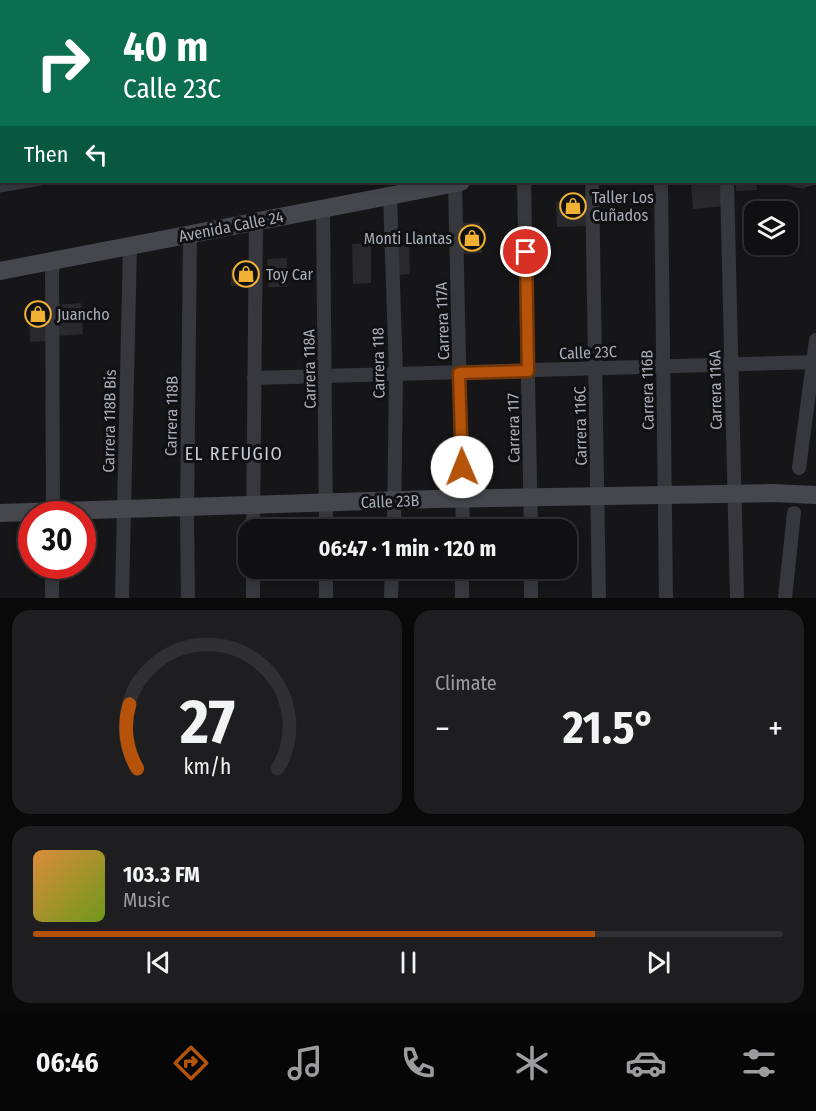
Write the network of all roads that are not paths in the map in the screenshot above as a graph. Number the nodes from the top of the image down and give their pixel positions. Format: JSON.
{"nodes":[{"id":1,"x":35,"y":183,"type":"edge"},
{"id":2,"x":453,"y":183,"type":"edge"},
{"id":3,"x":458,"y":183,"type":"edge"},
{"id":4,"x":524,"y":183,"type":"edge"},
{"id":5,"x":592,"y":183,"type":"edge"},
{"id":6,"x":661,"y":183,"type":"edge"},
{"id":7,"x":727,"y":183,"type":"edge"},
{"id":8,"x":0,"y":189,"type":"edge"},
{"id":9,"x":390,"y":195,"type":"junction"},
{"id":10,"x":323,"y":208,"type":"junction"},
{"id":11,"x":256,"y":221,"type":"junction"},
{"id":12,"x":190,"y":234,"type":"junction"},
{"id":13,"x":130,"y":246,"type":"junction"},
{"id":14,"x":52,"y":261,"type":"junction"},
{"id":15,"x":0,"y":271,"type":"edge"},
{"id":16,"x":816,"y":340,"type":"edge"},
{"id":17,"x":814,"y":362,"type":"edge"},
{"id":18,"x":731,"y":365,"type":"junction"},
{"id":19,"x":663,"y":367,"type":"junction"},
{"id":20,"x":595,"y":369,"type":"junction"},
{"id":21,"x":528,"y":371,"type":"junction"},
{"id":22,"x":459,"y":373,"type":"junction"},
{"id":23,"x":396,"y":374,"type":"junction"},
{"id":24,"x":325,"y":376,"type":"junction"},
{"id":25,"x":254,"y":378,"type":"junction"},
{"id":26,"x":799,"y":468,"type":"dead end"},
{"id":27,"x":734,"y":494,"type":"junction"},
{"id":28,"x":665,"y":495,"type":"junction"},
{"id":29,"x":816,"y":495,"type":"edge"},
{"id":30,"x":598,"y":496,"type":"junction"},
{"id":31,"x":530,"y":498,"type":"junction"},
{"id":32,"x":463,"y":499,"type":"junction"},
{"id":33,"x":53,"y":501,"type":"edge"},
{"id":34,"x":394,"y":501,"type":"junction"},
{"id":35,"x":326,"y":503,"type":"junction"},
{"id":36,"x":253,"y":505,"type":"junction"},
{"id":37,"x":187,"y":507,"type":"junction"},
{"id":38,"x":123,"y":509,"type":"junction"},
{"id":39,"x":96,"y":511,"type":"edge"},
{"id":40,"x":0,"y":513,"type":"edge"},
{"id":41,"x":18,"y":513,"type":"edge"},
{"id":42,"x":794,"y":513,"type":"dead end"},
{"id":43,"x":253,"y":519,"type":"edge"},
{"id":44,"x":326,"y":519,"type":"edge"},
{"id":45,"x":394,"y":519,"type":"edge"},
{"id":46,"x":463,"y":519,"type":"edge"},
{"id":47,"x":531,"y":519,"type":"edge"},
{"id":48,"x":52,"y":579,"type":"edge"},
{"id":49,"x":253,"y":579,"type":"edge"},
{"id":50,"x":326,"y":579,"type":"edge"},
{"id":51,"x":392,"y":579,"type":"edge"},
{"id":52,"x":462,"y":579,"type":"edge"},
{"id":53,"x":531,"y":579,"type":"edge"},
{"id":54,"x":52,"y":598,"type":"edge"},
{"id":55,"x":122,"y":598,"type":"edge"},
{"id":56,"x":188,"y":598,"type":"edge"},
{"id":57,"x":253,"y":598,"type":"edge"},
{"id":58,"x":326,"y":598,"type":"edge"},
{"id":59,"x":391,"y":598,"type":"edge"},
{"id":60,"x":462,"y":598,"type":"edge"},
{"id":61,"x":531,"y":598,"type":"edge"},
{"id":62,"x":599,"y":598,"type":"edge"},
{"id":63,"x":666,"y":598,"type":"edge"},
{"id":64,"x":737,"y":598,"type":"edge"},
{"id":65,"x":784,"y":598,"type":"edge"}],
"edges":[{"from":1,"to":8,"type":"lane"},
{"from":2,"to":9,"type":"street","name":"Avenida Calle 24"},
{"from":3,"to":22,"type":"street","name":"Carrera 117A"},
{"from":4,"to":21,"type":"street","name":"Carrera 117"},
{"from":5,"to":20,"type":"street","name":"Carrera 116C"},
{"from":6,"to":19,"type":"street","name":"Carrera 116B"},
{"from":7,"to":18,"type":"street","name":"Carrera 116A"},
{"from":9,"to":10,"type":"street","name":"Avenida Calle 24"},
{"from":9,"to":23,"type":"street","name":"Carrera 118"},
{"from":10,"to":11,"type":"street","name":"Avenida Calle 24"},
{"from":10,"to":24,"type":"street","name":"Carrera 118A"},
{"from":11,"to":12,"type":"street","name":"Avenida Calle 24"},
{"from":11,"to":25,"type":"street"},
{"from":12,"to":13,"type":"street","name":"Avenida Calle 24"},
{"from":12,"to":37,"type":"street","name":"Carrera 118B"},
{"from":13,"to":14,"type":"street","name":"Avenida Calle 24"},
{"from":13,"to":38,"type":"street","name":"Carrera 118B Bis"},
{"from":14,"to":15,"type":"street","name":"Avenida Calle 24"},
{"from":14,"to":33,"type":"street"},
{"from":16,"to":17,"type":"street"},
{"from":17,"to":18,"type":"street","name":"Calle 23C"},
{"from":17,"to":26,"type":"street"},
{"from":18,"to":19,"type":"street","name":"Calle 23C"},
{"from":18,"to":27,"type":"street","name":"Carrera 116A"},
{"from":19,"to":20,"type":"street","name":"Calle 23C"},
{"from":19,"to":28,"type":"street","name":"Carrera 116B"},
{"from":20,"to":21,"type":"street","name":"Calle 23C"},
{"from":20,"to":30,"type":"street","name":"Carrera 116C"},
{"from":21,"to":22,"type":"street","name":"Calle 23C"},
{"from":21,"to":31,"type":"street","name":"Carrera 117"},
{"from":22,"to":23,"type":"street","name":"Calle 23C"},
{"from":22,"to":32,"type":"street","name":"Carrera 117A"},
{"from":23,"to":24,"type":"street","name":"Calle 23C"},
{"from":23,"to":34,"type":"street","name":"Carrera 118"},
{"from":24,"to":25,"type":"street","name":"Calle 23C"},
{"from":24,"to":35,"type":"street","name":"Carrera 118A"},
{"from":25,"to":36,"type":"street"},
{"from":27,"to":28,"type":"street","name":"Calle 23B"},
{"from":27,"to":29,"type":"street","name":"Calle 23B"},
{"from":27,"to":64,"type":"street","name":"Carrera 116A"},
{"from":28,"to":30,"type":"street","name":"Calle 23B"},
{"from":28,"to":63,"type":"street","name":"Carrera 116B"},
{"from":30,"to":31,"type":"street","name":"Calle 23B"},
{"from":30,"to":62,"type":"street","name":"Carrera 116C"},
{"from":31,"to":32,"type":"street","name":"Calle 23B"},
{"from":31,"to":47,"type":"street","name":"Carrera 117"},
{"from":32,"to":34,"type":"street","name":"Calle 23B"},
{"from":32,"to":46,"type":"street","name":"Carrera 117A"},
{"from":34,"to":35,"type":"street","name":"Calle 23B"},
{"from":34,"to":45,"type":"street","name":"Carrera 118"},
{"from":35,"to":36,"type":"street","name":"Calle 23B"},
{"from":35,"to":44,"type":"street","name":"Carrera 118A"},
{"from":36,"to":37,"type":"street","name":"Calle 23B"},
{"from":36,"to":43,"type":"street"},
{"from":37,"to":38,"type":"street","name":"Calle 23B"},
{"from":37,"to":56,"type":"street","name":"Carrera 118B"},
{"from":38,"to":39,"type":"street","name":"Calle 23B"},
{"from":38,"to":55,"type":"street","name":"Carrera 118B Bis"},
{"from":40,"to":41,"type":"street","name":"Calle 23B"},
{"from":42,"to":65,"type":"street"},
{"from":48,"to":54,"type":"street"},
{"from":49,"to":57,"type":"street"},
{"from":50,"to":58,"type":"street"},
{"from":51,"to":59,"type":"street"},
{"from":52,"to":60,"type":"street"},
{"from":53,"to":61,"type":"street"}]}
